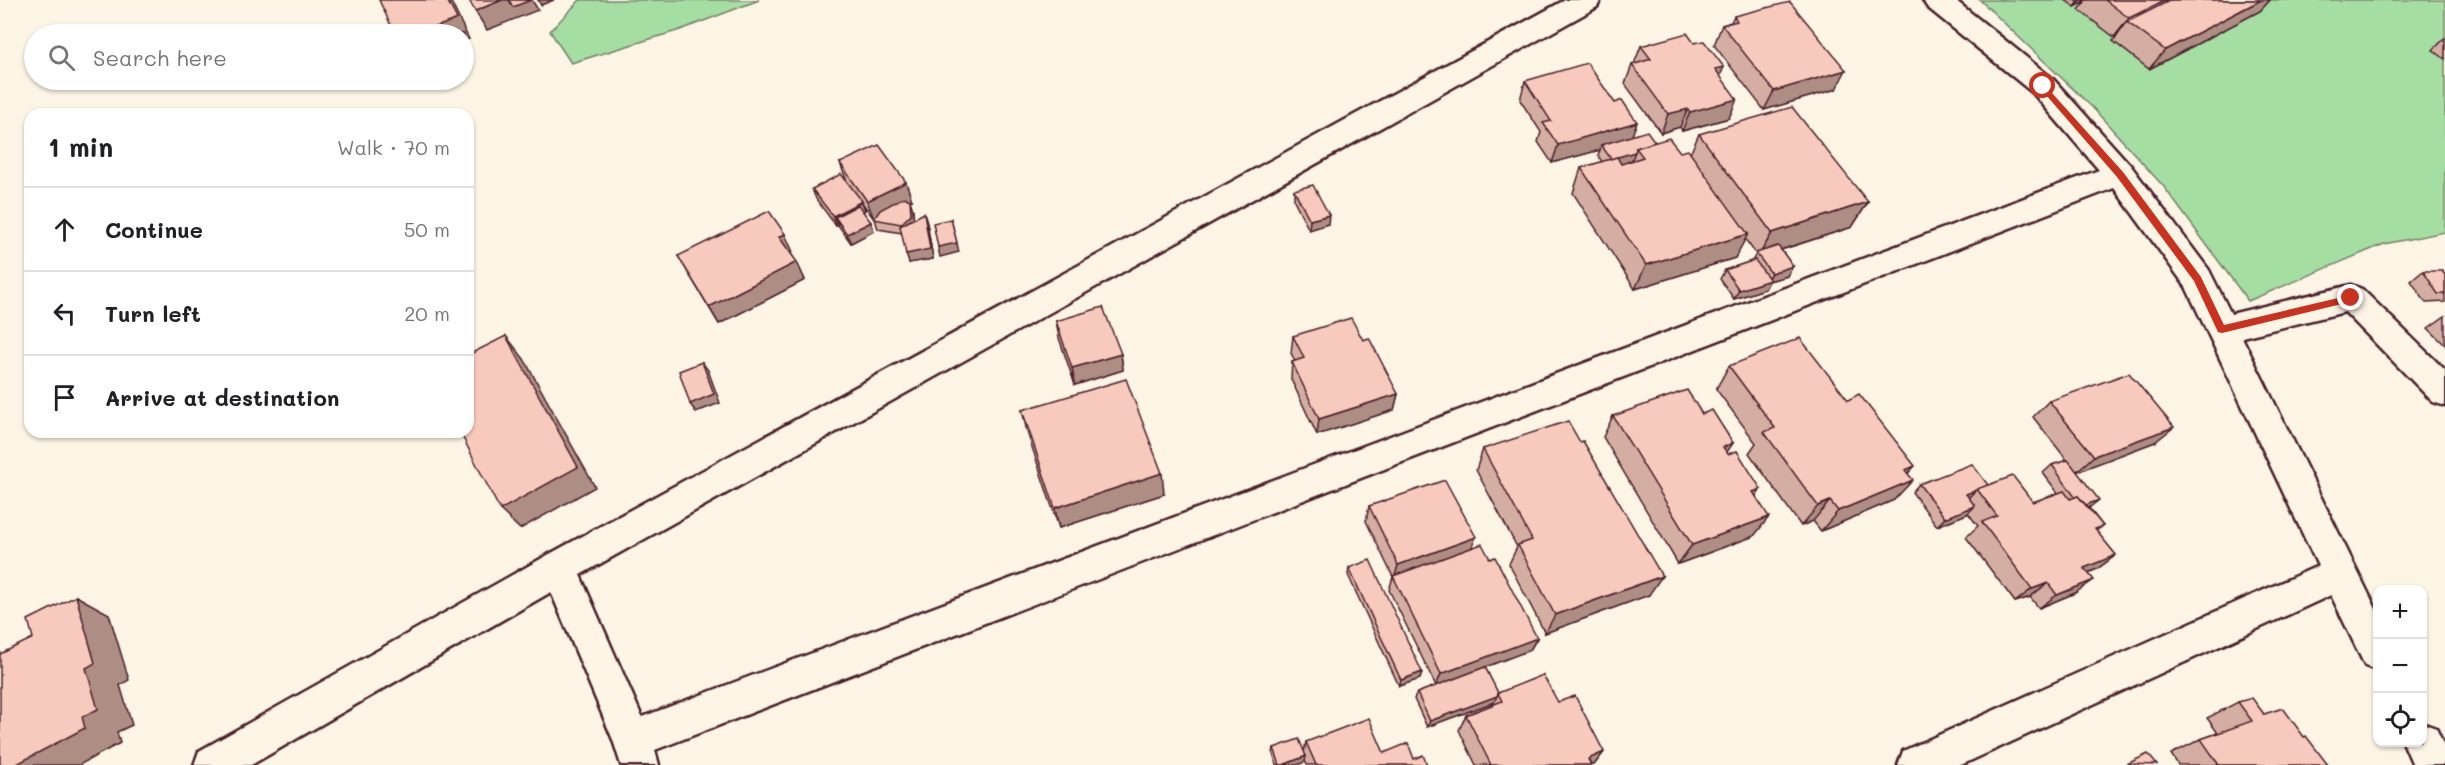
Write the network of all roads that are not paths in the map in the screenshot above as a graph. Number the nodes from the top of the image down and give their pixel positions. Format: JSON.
{"nodes":[{"id":1,"x":1587,"y":0,"type":"edge"},
{"id":2,"x":1936,"y":0,"type":"edge"},
{"id":3,"x":2120,"y":174,"type":"junction"},
{"id":4,"x":2222,"y":329,"type":"junction"},
{"id":5,"x":2445,"y":392,"type":"edge"},
{"id":6,"x":559,"y":568,"type":"junction"},
{"id":7,"x":2338,"y":574,"type":"junction"},
{"id":8,"x":2373,"y":643,"type":"edge"},
{"id":9,"x":2424,"y":747,"type":"edge"},
{"id":10,"x":636,"y":752,"type":"edge"},
{"id":11,"x":213,"y":765,"type":"edge"},
{"id":12,"x":1917,"y":765,"type":"edge"},
{"id":13,"x":2433,"y":765,"type":"edge"}],
"edges":[{"from":1,"to":6,"type":"street"},
{"from":2,"to":3,"type":"street"},
{"from":3,"to":4,"type":"street"},
{"from":3,"to":10,"type":"street"},
{"from":4,"to":5,"type":"street"},
{"from":4,"to":7,"type":"street"},
{"from":6,"to":10,"type":"street"},
{"from":6,"to":11,"type":"street"},
{"from":7,"to":8,"type":"street"},
{"from":7,"to":12,"type":"street"},
{"from":9,"to":13,"type":"street"}]}
